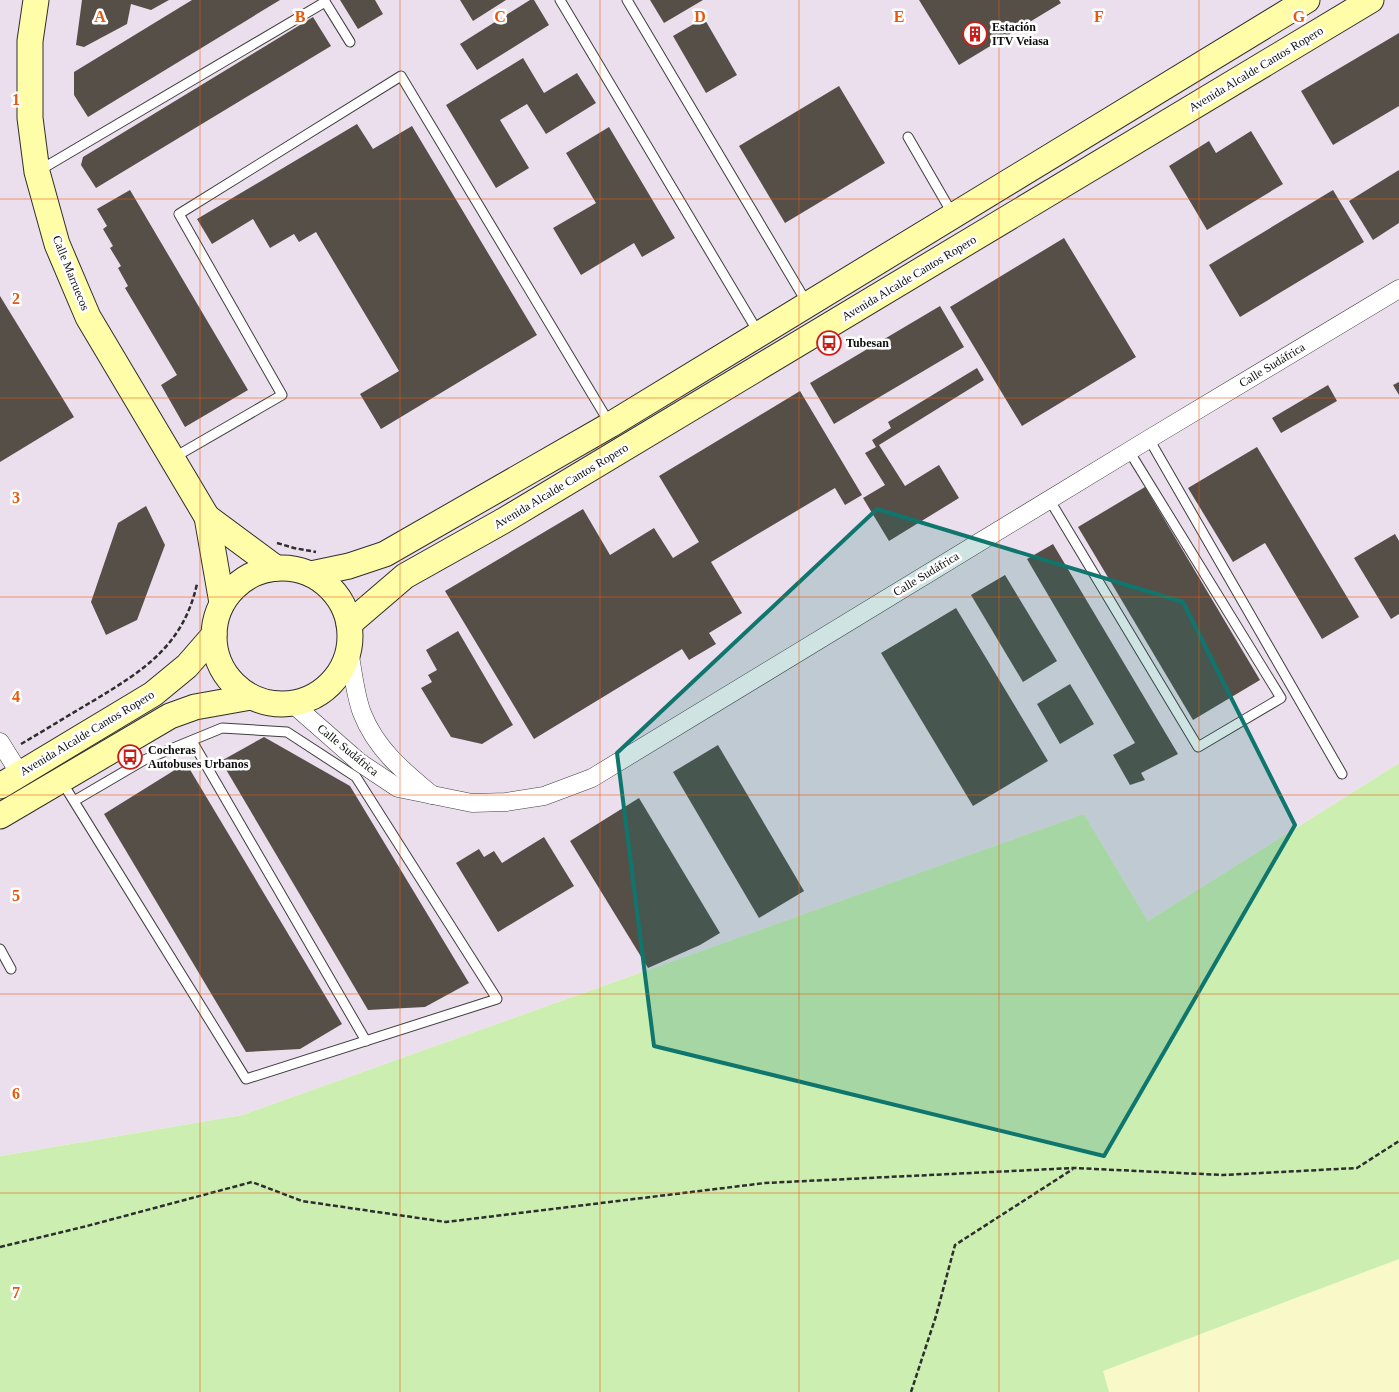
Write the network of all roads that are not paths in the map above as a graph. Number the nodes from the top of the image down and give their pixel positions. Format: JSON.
{"nodes":[{"id":1,"x":36,"y":0,"type":"edge"},
{"id":2,"x":560,"y":0,"type":"edge"},
{"id":3,"x":627,"y":0,"type":"edge"},
{"id":4,"x":1307,"y":0,"type":"edge"},
{"id":5,"x":1371,"y":0,"type":"edge"},
{"id":6,"x":324,"y":1,"type":"edge"},
{"id":7,"x":350,"y":42,"type":"dead end"},
{"id":8,"x":908,"y":137,"type":"dead end"},
{"id":9,"x":37,"y":172,"type":"junction"},
{"id":10,"x":954,"y":216,"type":"junction"},
{"id":11,"x":1399,"y":289,"type":"edge"},
{"id":12,"x":808,"y":304,"type":"junction"},
{"id":13,"x":759,"y":334,"type":"junction"},
{"id":14,"x":610,"y":425,"type":"junction"},
{"id":15,"x":1148,"y":439,"type":"junction"},
{"id":16,"x":1129,"y":451,"type":"junction"},
{"id":17,"x":173,"y":458,"type":"junction"},
{"id":18,"x":1050,"y":499,"type":"junction"},
{"id":19,"x":207,"y":517,"type":"junction"},
{"id":20,"x":276,"y":568,"type":"junction"},
{"id":21,"x":311,"y":574,"type":"junction"},
{"id":22,"x":222,"y":603,"type":"junction"},
{"id":23,"x":349,"y":624,"type":"junction"},
{"id":24,"x":214,"y":635,"type":"junction"},
{"id":25,"x":348,"y":652,"type":"junction"},
{"id":26,"x":251,"y":697,"type":"junction"},
{"id":27,"x":293,"y":704,"type":"junction"},
{"id":28,"x":192,"y":740,"type":"junction"},
{"id":29,"x":3,"y":747,"type":"edge"},
{"id":30,"x":1342,"y":774,"type":"dead end"},
{"id":31,"x":10,"y":780,"type":"edge"},
{"id":32,"x":61,"y":780,"type":"junction"},
{"id":33,"x":435,"y":796,"type":"junction"},
{"id":34,"x":74,"y":801,"type":"junction"},
{"id":35,"x":0,"y":816,"type":"edge"},
{"id":36,"x":0,"y":949,"type":"edge"},
{"id":37,"x":11,"y":969,"type":"dead end"},
{"id":38,"x":366,"y":1040,"type":"junction"}],
"edges":[{"from":1,"to":9,"type":"main road","name":"Calle Marruecos"},
{"from":2,"to":13,"type":"lane"},
{"from":3,"to":12,"type":"lane"},
{"from":4,"to":10,"type":"main road"},
{"from":5,"to":23,"type":"main road","name":"Avenida Alcalde Cantos Ropero"},
{"from":6,"to":7,"type":"lane"},
{"from":6,"to":9,"type":"lane"},
{"from":8,"to":10,"type":"lane"},
{"from":9,"to":17,"type":"main road","name":"Calle Marruecos"},
{"from":10,"to":12,"type":"main road"},
{"from":11,"to":15,"type":"street","name":"Calle Sudáfrica"},
{"from":12,"to":13,"type":"main road"},
{"from":13,"to":14,"type":"main road"},
{"from":14,"to":17,"type":"lane"},
{"from":14,"to":21,"type":"main road"},
{"from":15,"to":16,"type":"street","name":"Calle Sudáfrica"},
{"from":15,"to":30,"type":"lane"},
{"from":16,"to":18,"type":"street","name":"Calle Sudáfrica"},
{"from":16,"to":18,"type":"lane"},
{"from":17,"to":19,"type":"main road","name":"Calle Marruecos"},
{"from":18,"to":33,"type":"street","name":"Calle Sudáfrica"},
{"from":19,"to":20,"type":"main road","name":"Calle Marruecos"},
{"from":19,"to":22,"type":"main road","name":"Calle Marruecos"},
{"from":20,"to":21,"type":"main road"},
{"from":20,"to":22,"type":"main road"},
{"from":21,"to":23,"type":"main road"},
{"from":22,"to":24,"type":"main road"},
{"from":23,"to":25,"type":"main road"},
{"from":24,"to":26,"type":"main road"},
{"from":24,"to":31,"type":"main road","name":"Avenida Alcalde Cantos Ropero"},
{"from":25,"to":27,"type":"main road"},
{"from":25,"to":33,"type":"street","name":"Calle Sudáfrica"},
{"from":26,"to":27,"type":"main road"},
{"from":26,"to":32,"type":"main road"},
{"from":27,"to":33,"type":"street","name":"Calle Sudáfrica"},
{"from":28,"to":34,"type":"lane"},
{"from":28,"to":38,"type":"lane"},
{"from":28,"to":38,"type":"lane"},
{"from":29,"to":31,"type":"street"},
{"from":32,"to":34,"type":"lane"},
{"from":32,"to":35,"type":"main road"},
{"from":34,"to":38,"type":"lane"},
{"from":36,"to":37,"type":"lane"}]}
